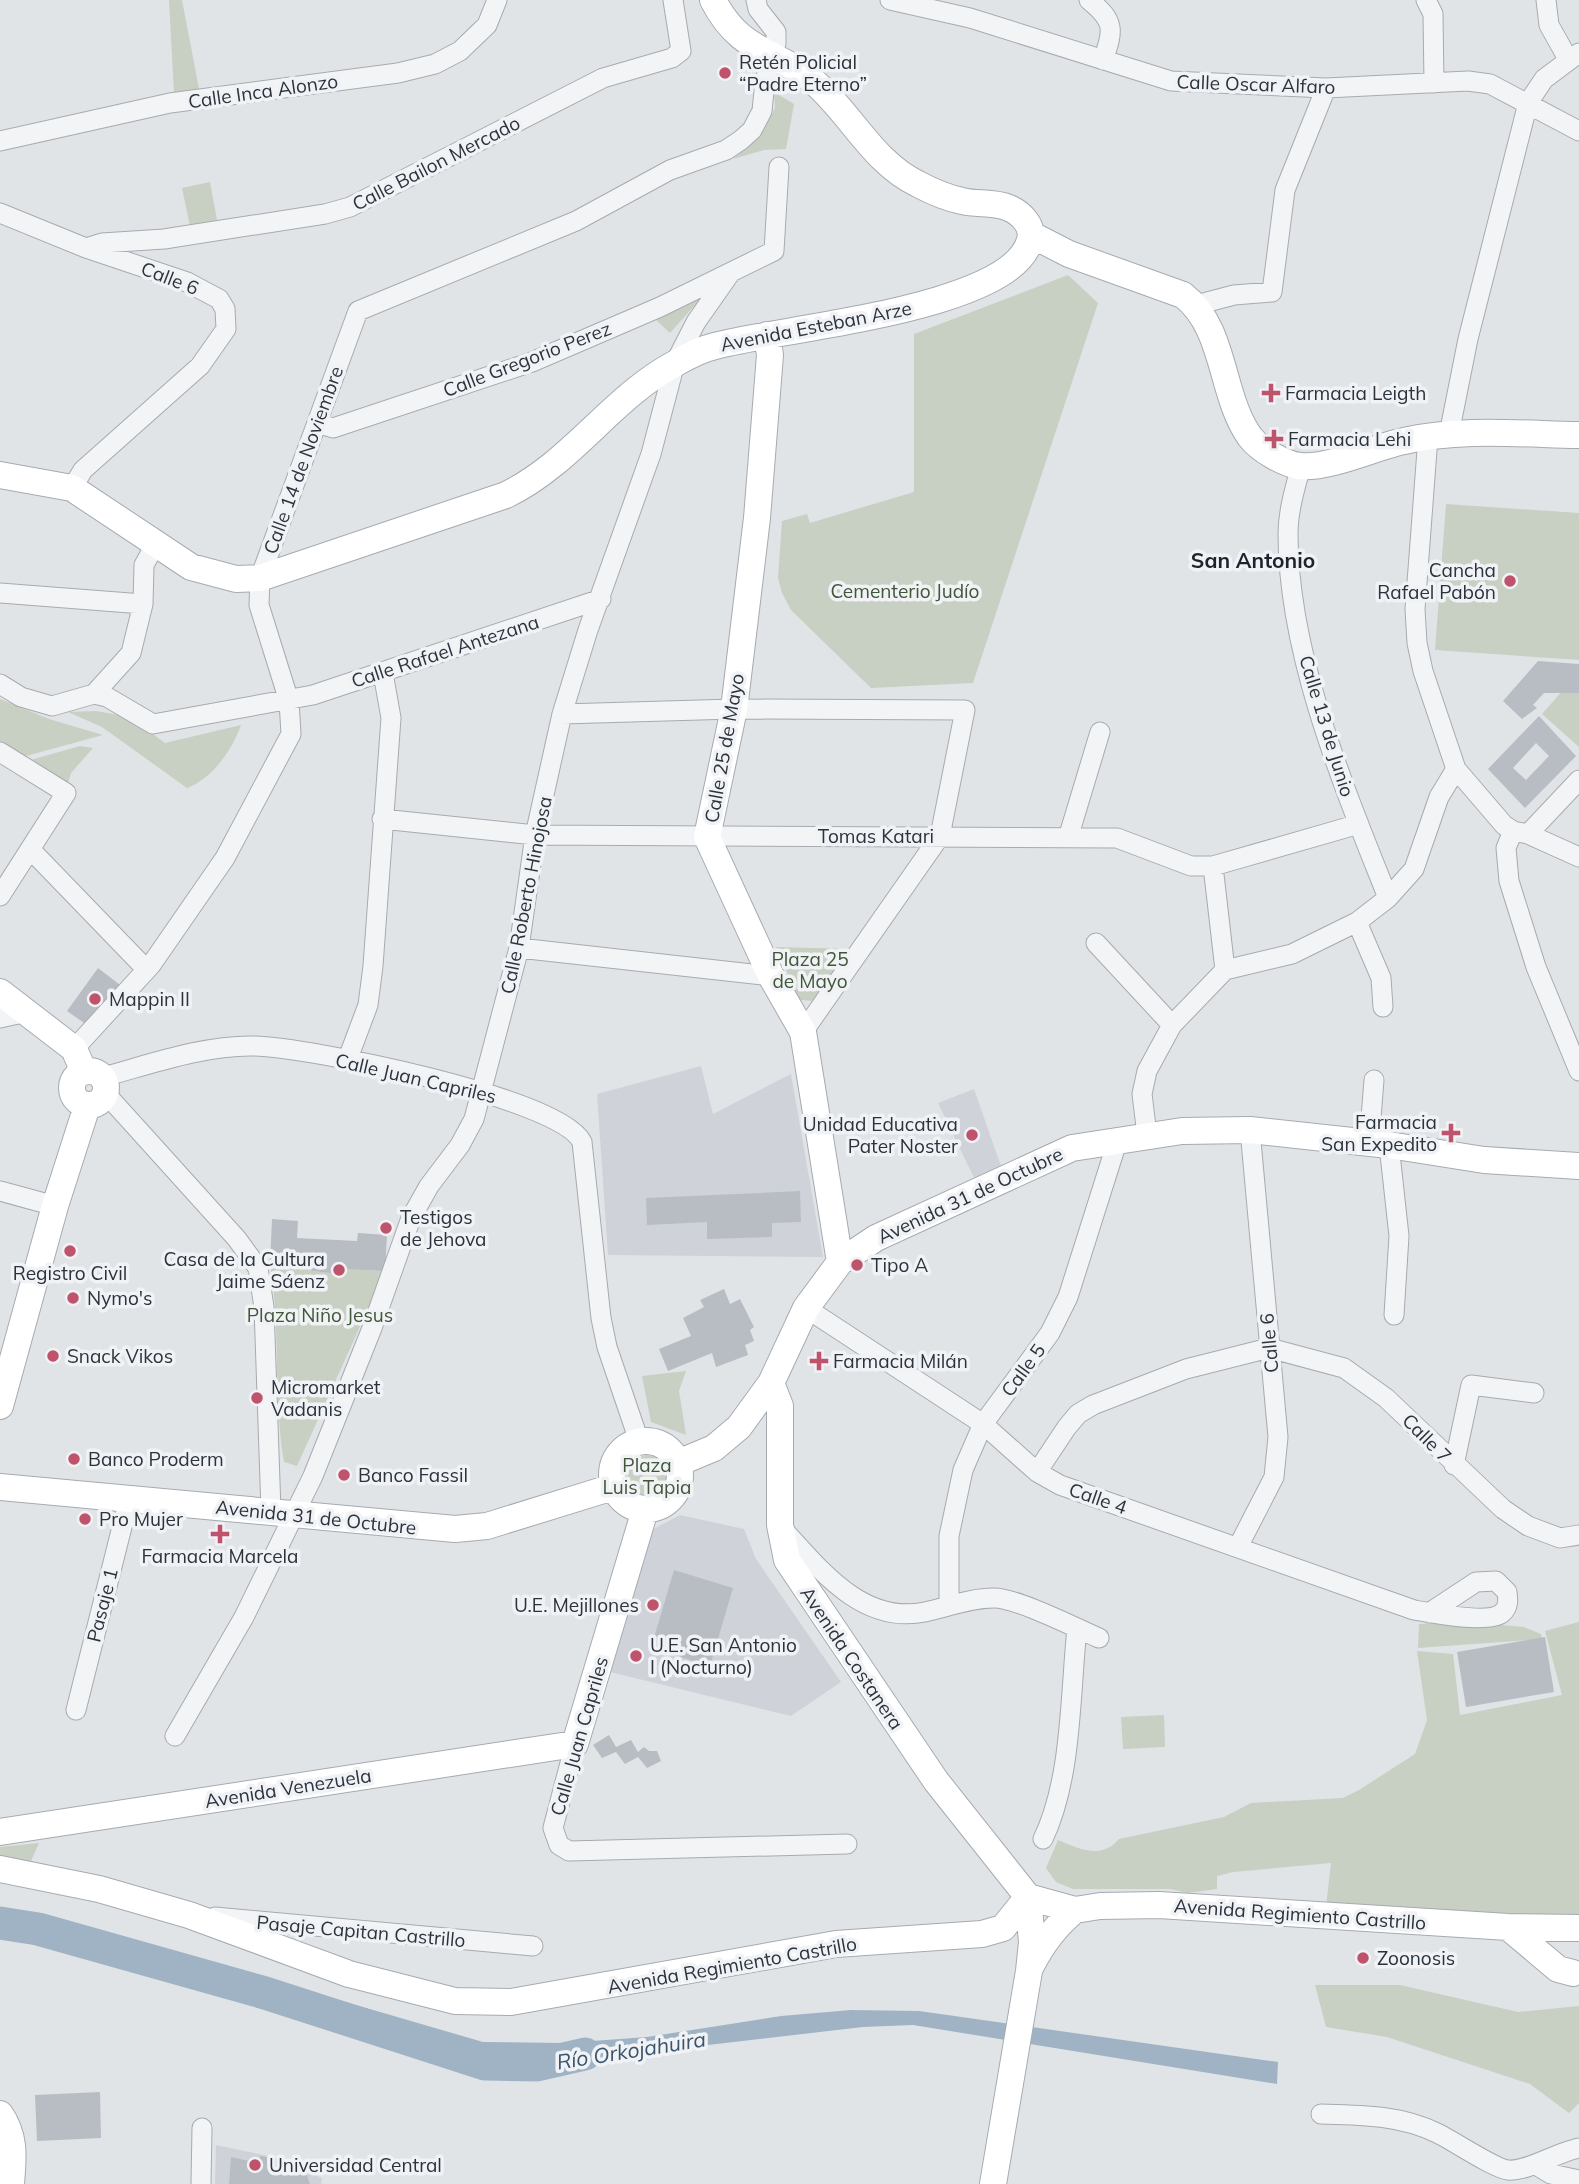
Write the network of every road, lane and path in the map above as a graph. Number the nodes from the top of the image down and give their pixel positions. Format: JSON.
{"nodes":[{"id":1,"x":497,"y":0,"type":"edge"},
{"id":2,"x":673,"y":0,"type":"edge"},
{"id":3,"x":713,"y":0,"type":"edge"},
{"id":4,"x":756,"y":0,"type":"edge"},
{"id":5,"x":890,"y":0,"type":"edge"},
{"id":6,"x":1089,"y":0,"type":"edge"},
{"id":7,"x":1426,"y":0,"type":"edge"},
{"id":8,"x":1546,"y":0,"type":"edge"},
{"id":9,"x":1573,"y":56,"type":"edge"},
{"id":10,"x":770,"y":57,"type":"junction"},
{"id":11,"x":1103,"y":60,"type":"junction"},
{"id":12,"x":1434,"y":83,"type":"junction"},
{"id":13,"x":1326,"y":88,"type":"junction"},
{"id":14,"x":1528,"y":103,"type":"junction"},
{"id":15,"x":1579,"y":131,"type":"edge"},
{"id":16,"x":0,"y":141,"type":"edge"},
{"id":17,"x":779,"y":167,"type":"dead end"},
{"id":18,"x":0,"y":213,"type":"edge"},
{"id":19,"x":1032,"y":235,"type":"junction"},
{"id":20,"x":86,"y":248,"type":"junction"},
{"id":21,"x":731,"y":272,"type":"junction"},
{"id":22,"x":1196,"y":305,"type":"junction"},
{"id":23,"x":767,"y":335,"type":"junction"},
{"id":24,"x":675,"y":363,"type":"junction"},
{"id":25,"x":317,"y":423,"type":"junction"},
{"id":26,"x":1579,"y":435,"type":"edge"},
{"id":27,"x":1439,"y":436,"type":"junction"},
{"id":28,"x":1301,"y":466,"type":"junction"},
{"id":29,"x":0,"y":475,"type":"edge"},
{"id":30,"x":72,"y":488,"type":"junction"},
{"id":31,"x":155,"y":545,"type":"junction"},
{"id":32,"x":260,"y":578,"type":"junction"},
{"id":33,"x":0,"y":593,"type":"edge"},
{"id":34,"x":601,"y":599,"type":"junction"},
{"id":35,"x":143,"y":604,"type":"junction"},
{"id":36,"x":383,"y":673,"type":"junction"},
{"id":37,"x":0,"y":684,"type":"edge"},
{"id":38,"x":94,"y":694,"type":"junction"},
{"id":39,"x":289,"y":701,"type":"junction"},
{"id":40,"x":734,"y":709,"type":"junction"},
{"id":41,"x":562,"y":714,"type":"junction"},
{"id":42,"x":1100,"y":732,"type":"dead end"},
{"id":43,"x":0,"y":752,"type":"edge"},
{"id":44,"x":1456,"y":769,"type":"junction"},
{"id":45,"x":1579,"y":780,"type":"edge"},
{"id":46,"x":382,"y":819,"type":"junction"},
{"id":47,"x":1359,"y":824,"type":"junction"},
{"id":48,"x":1520,"y":833,"type":"junction"},
{"id":49,"x":535,"y":835,"type":"junction"},
{"id":50,"x":940,"y":836,"type":"junction"},
{"id":51,"x":708,"y":837,"type":"junction"},
{"id":52,"x":1068,"y":838,"type":"junction"},
{"id":53,"x":30,"y":849,"type":"junction"},
{"id":54,"x":1579,"y":857,"type":"edge"},
{"id":55,"x":1213,"y":866,"type":"junction"},
{"id":56,"x":0,"y":896,"type":"edge"},
{"id":57,"x":1388,"y":898,"type":"junction"},
{"id":58,"x":1357,"y":922,"type":"junction"},
{"id":59,"x":1096,"y":943,"type":"dead end"},
{"id":60,"x":519,"y":948,"type":"junction"},
{"id":61,"x":146,"y":969,"type":"junction"},
{"id":62,"x":1225,"y":970,"type":"junction"},
{"id":63,"x":771,"y":976,"type":"junction"},
{"id":64,"x":0,"y":992,"type":"edge"},
{"id":65,"x":1382,"y":1007,"type":"dead end"},
{"id":66,"x":27,"y":1012,"type":"junction"},
{"id":67,"x":0,"y":1018,"type":"edge"},
{"id":68,"x":1172,"y":1025,"type":"junction"},
{"id":69,"x":803,"y":1032,"type":"junction"},
{"id":70,"x":347,"y":1060,"type":"junction"},
{"id":71,"x":1579,"y":1071,"type":"edge"},
{"id":72,"x":91,"y":1080,"type":"junction"},
{"id":73,"x":1374,"y":1080,"type":"dead end"},
{"id":74,"x":482,"y":1090,"type":"junction"},
{"id":75,"x":1250,"y":1130,"type":"junction"},
{"id":76,"x":1147,"y":1135,"type":"junction"},
{"id":77,"x":1118,"y":1139,"type":"junction"},
{"id":78,"x":1379,"y":1144,"type":"junction"},
{"id":79,"x":1579,"y":1166,"type":"edge"},
{"id":80,"x":0,"y":1191,"type":"edge"},
{"id":81,"x":55,"y":1206,"type":"junction"},
{"id":82,"x":840,"y":1262,"type":"junction"},
{"id":83,"x":806,"y":1308,"type":"junction"},
{"id":84,"x":1394,"y":1315,"type":"dead end"},
{"id":85,"x":1269,"y":1348,"type":"junction"},
{"id":86,"x":771,"y":1383,"type":"junction"},
{"id":87,"x":1534,"y":1393,"type":"dead end"},
{"id":88,"x":1,"y":1400,"type":"edge"},
{"id":89,"x":983,"y":1424,"type":"junction"},
{"id":90,"x":639,"y":1441,"type":"junction"},
{"id":91,"x":678,"y":1463,"type":"junction"},
{"id":92,"x":1454,"y":1465,"type":"junction"},
{"id":93,"x":1037,"y":1472,"type":"junction"},
{"id":94,"x":613,"y":1488,"type":"junction"},
{"id":95,"x":4,"y":1493,"type":"edge"},
{"id":96,"x":129,"y":1499,"type":"junction"},
{"id":97,"x":645,"y":1510,"type":"junction"},
{"id":98,"x":282,"y":1512,"type":"junction"},
{"id":99,"x":780,"y":1525,"type":"junction"},
{"id":100,"x":1579,"y":1535,"type":"edge"},
{"id":101,"x":1238,"y":1547,"type":"junction"},
{"id":102,"x":949,"y":1604,"type":"junction"},
{"id":103,"x":1429,"y":1613,"type":"dead end"},
{"id":104,"x":1077,"y":1628,"type":"junction"},
{"id":105,"x":1099,"y":1638,"type":"dead end"},
{"id":106,"x":76,"y":1710,"type":"dead end"},
{"id":107,"x":175,"y":1736,"type":"dead end"},
{"id":108,"x":576,"y":1744,"type":"junction"},
{"id":109,"x":0,"y":1832,"type":"edge"},
{"id":110,"x":1043,"y":1839,"type":"dead end"},
{"id":111,"x":847,"y":1844,"type":"dead end"},
{"id":112,"x":0,"y":1869,"type":"edge"},
{"id":113,"x":1028,"y":1897,"type":"junction"},
{"id":114,"x":1074,"y":1910,"type":"junction"},
{"id":115,"x":189,"y":1915,"type":"junction"},
{"id":116,"x":1508,"y":1927,"type":"junction"},
{"id":117,"x":1579,"y":1928,"type":"edge"},
{"id":118,"x":982,"y":1934,"type":"junction"},
{"id":119,"x":533,"y":1946,"type":"dead end"},
{"id":120,"x":1029,"y":1974,"type":"junction"},
{"id":121,"x":1576,"y":1974,"type":"edge"},
{"id":122,"x":0,"y":2114,"type":"edge"},
{"id":123,"x":1321,"y":2114,"type":"dead end"},
{"id":124,"x":202,"y":2128,"type":"dead end"},
{"id":125,"x":1579,"y":2148,"type":"edge"},
{"id":126,"x":1536,"y":2165,"type":"junction"},
{"id":127,"x":994,"y":2178,"type":"edge"},
{"id":128,"x":1579,"y":2180,"type":"edge"},
{"id":129,"x":11,"y":2184,"type":"edge"},
{"id":130,"x":201,"y":2184,"type":"edge"}],
"edges":[{"from":1,"to":16,"type":"street","name":"Calle Inca Alonzo"},
{"from":2,"to":20,"type":"street","name":"Calle Bailon Mercado"},
{"from":3,"to":10,"type":"main road"},
{"from":4,"to":10,"type":"street"},
{"from":5,"to":11,"type":"street","name":"Calle Oscar Alfaro"},
{"from":6,"to":11,"type":"street"},
{"from":7,"to":12,"type":"street"},
{"from":8,"to":9,"type":"street"},
{"from":9,"to":14,"type":"street"},
{"from":10,"to":19,"type":"main road"},
{"from":10,"to":25,"type":"street","name":"Calle 14 de Noviembre"},
{"from":11,"to":13,"type":"street","name":"Calle Oscar Alfaro"},
{"from":12,"to":13,"type":"street","name":"Calle Oscar Alfaro"},
{"from":12,"to":14,"type":"street","name":"Calle Oscar Alfaro"},
{"from":13,"to":22,"type":"street"},
{"from":14,"to":15,"type":"street","name":"Calle Oscar Alfaro"},
{"from":14,"to":27,"type":"street"},
{"from":17,"to":21,"type":"street","name":"Calle Roberto Hinojosa"},
{"from":18,"to":20,"type":"street","name":"Calle 6"},
{"from":19,"to":22,"type":"main road"},
{"from":19,"to":23,"type":"main road","name":"Avenida Esteban Arze"},
{"from":20,"to":30,"type":"street","name":"Calle 6"},
{"from":21,"to":24,"type":"street","name":"Calle Roberto Hinojosa"},
{"from":21,"to":25,"type":"street","name":"Calle Gregorio Perez"},
{"from":22,"to":28,"type":"main road"},
{"from":23,"to":24,"type":"main road","name":"Avenida Esteban Arze"},
{"from":23,"to":40,"type":"main road","name":"Calle 25 de Mayo"},
{"from":24,"to":32,"type":"main road","name":"Avenida Esteban Arze"},
{"from":24,"to":34,"type":"street","name":"Calle Roberto Hinojosa"},
{"from":25,"to":32,"type":"street","name":"Calle 14 de Noviembre"},
{"from":26,"to":27,"type":"main road"},
{"from":27,"to":28,"type":"main road"},
{"from":27,"to":44,"type":"street"},
{"from":28,"to":47,"type":"street","name":"Calle 13 de Junio"},
{"from":29,"to":30,"type":"main road","name":"Avenida Esteban Arze"},
{"from":30,"to":31,"type":"main road","name":"Avenida Esteban Arze"},
{"from":31,"to":32,"type":"main road","name":"Avenida Esteban Arze"},
{"from":31,"to":35,"type":"street"},
{"from":32,"to":39,"type":"street","name":"Calle 14 de Noviembre"},
{"from":33,"to":35,"type":"street"},
{"from":34,"to":36,"type":"street","name":"Calle Rafael Antezana"},
{"from":34,"to":41,"type":"street","name":"Calle Roberto Hinojosa"},
{"from":35,"to":38,"type":"street"},
{"from":36,"to":39,"type":"street","name":"Calle Rafael Antezana"},
{"from":36,"to":46,"type":"street"},
{"from":37,"to":38,"type":"street"},
{"from":38,"to":39,"type":"street","name":"Calle Rafael Antezana"},
{"from":39,"to":61,"type":"street","name":"Calle 14 de Noviembre"},
{"from":40,"to":41,"type":"street"},
{"from":40,"to":50,"type":"street"},
{"from":40,"to":51,"type":"main road","name":"Calle 25 de Mayo"},
{"from":41,"to":49,"type":"street","name":"Calle Roberto Hinojosa"},
{"from":42,"to":52,"type":"street"},
{"from":43,"to":53,"type":"street"},
{"from":44,"to":48,"type":"street"},
{"from":44,"to":57,"type":"street"},
{"from":45,"to":48,"type":"street"},
{"from":46,"to":49,"type":"street","name":"Tomas Katari"},
{"from":46,"to":70,"type":"street"},
{"from":47,"to":55,"type":"street","name":"Tomas Katari"},
{"from":47,"to":57,"type":"street","name":"Calle 13 de Junio"},
{"from":48,"to":54,"type":"street"},
{"from":48,"to":71,"type":"street"},
{"from":49,"to":51,"type":"street","name":"Tomas Katari"},
{"from":49,"to":60,"type":"street","name":"Calle Roberto Hinojosa"},
{"from":50,"to":51,"type":"street","name":"Tomas Katari"},
{"from":50,"to":52,"type":"street","name":"Tomas Katari"},
{"from":50,"to":69,"type":"street"},
{"from":51,"to":63,"type":"main road","name":"Calle 25 de Mayo"},
{"from":52,"to":55,"type":"street","name":"Tomas Katari"},
{"from":53,"to":56,"type":"street"},
{"from":53,"to":61,"type":"street"},
{"from":55,"to":62,"type":"street"},
{"from":57,"to":58,"type":"street"},
{"from":58,"to":62,"type":"street"},
{"from":58,"to":65,"type":"street"},
{"from":59,"to":68,"type":"street"},
{"from":60,"to":63,"type":"street"},
{"from":60,"to":74,"type":"street","name":"Calle Roberto Hinojosa"},
{"from":61,"to":72,"type":"street","name":"Calle 14 de Noviembre"},
{"from":62,"to":68,"type":"street"},
{"from":63,"to":69,"type":"main road","name":"Calle 25 de Mayo"},
{"from":64,"to":66,"type":"main road"},
{"from":66,"to":67,"type":"street"},
{"from":66,"to":72,"type":"main road"},
{"from":68,"to":76,"type":"street"},
{"from":69,"to":82,"type":"main road","name":"Calle 25 de Mayo"},
{"from":70,"to":72,"type":"street","name":"Calle Juan Capriles"},
{"from":70,"to":74,"type":"street","name":"Calle Juan Capriles"},
{"from":72,"to":81,"type":"main road"},
{"from":72,"to":98,"type":"street"},
{"from":73,"to":78,"type":"street"},
{"from":74,"to":90,"type":"street","name":"Calle Juan Capriles"},
{"from":74,"to":98,"type":"street","name":"Calle Roberto Hinojosa"},
{"from":75,"to":76,"type":"main road","name":"Avenida 31 de Octubre"},
{"from":75,"to":78,"type":"main road","name":"Avenida 31 de Octubre"},
{"from":75,"to":85,"type":"street","name":"Calle 6"},
{"from":76,"to":77,"type":"main road","name":"Avenida 31 de Octubre"},
{"from":77,"to":82,"type":"main road","name":"Avenida 31 de Octubre"},
{"from":77,"to":89,"type":"street","name":"Calle 5"},
{"from":78,"to":79,"type":"main road","name":"Avenida 31 de Octubre"},
{"from":78,"to":84,"type":"street"},
{"from":80,"to":81,"type":"street"},
{"from":81,"to":88,"type":"main road"},
{"from":82,"to":83,"type":"main road","name":"Avenida 31 de Octubre"},
{"from":83,"to":86,"type":"main road","name":"Avenida 31 de Octubre"},
{"from":83,"to":89,"type":"street","name":"Calle 4"},
{"from":85,"to":92,"type":"street","name":"Calle 7"},
{"from":85,"to":93,"type":"street"},
{"from":85,"to":101,"type":"street","name":"Calle 6"},
{"from":86,"to":91,"type":"main road","name":"Avenida 31 de Octubre"},
{"from":86,"to":99,"type":"main road","name":"Avenida Costanera"},
{"from":87,"to":92,"type":"street"},
{"from":89,"to":93,"type":"street","name":"Calle 4"},
{"from":89,"to":102,"type":"street","name":"Calle 5"},
{"from":90,"to":91,"type":"main road"},
{"from":90,"to":94,"type":"main road"},
{"from":91,"to":97,"type":"main road"},
{"from":92,"to":100,"type":"street","name":"Calle 7"},
{"from":93,"to":101,"type":"street","name":"Calle 4"},
{"from":94,"to":97,"type":"main road"},
{"from":94,"to":98,"type":"main road","name":"Avenida 31 de Octubre"},
{"from":95,"to":96,"type":"main road","name":"Avenida 31 de Octubre"},
{"from":96,"to":98,"type":"main road","name":"Avenida 31 de Octubre"},
{"from":96,"to":106,"type":"street","name":"Pasaje 1"},
{"from":97,"to":108,"type":"main road","name":"Calle Juan Capriles"},
{"from":98,"to":107,"type":"street","name":"Calle Roberto Hinojosa"},
{"from":99,"to":102,"type":"street"},
{"from":99,"to":113,"type":"main road","name":"Avenida Costanera"},
{"from":101,"to":103,"type":"street","name":"Calle 4"},
{"from":102,"to":104,"type":"street"},
{"from":104,"to":105,"type":"street"},
{"from":104,"to":110,"type":"street"},
{"from":108,"to":109,"type":"main road","name":"Avenida Venezuela"},
{"from":108,"to":111,"type":"street","name":"Calle Juan Capriles"},
{"from":112,"to":115,"type":"main road","name":"Avenida Regimiento Castrillo"},
{"from":113,"to":114,"type":"main road","name":"Avenida Regimiento Castrillo"},
{"from":113,"to":118,"type":"main road","name":"Avenida Regimiento Castrillo"},
{"from":113,"to":120,"type":"main road"},
{"from":114,"to":116,"type":"main road","name":"Avenida Regimiento Castrillo"},
{"from":114,"to":120,"type":"main road"},
{"from":115,"to":118,"type":"main road","name":"Avenida Regimiento Castrillo"},
{"from":115,"to":119,"type":"street","name":"Pasaje Capitan Castrillo"},
{"from":116,"to":117,"type":"main road","name":"Avenida Regimiento Castrillo"},
{"from":116,"to":121,"type":"main road"},
{"from":117,"to":121,"type":"main road"},
{"from":118,"to":120,"type":"main road"},
{"from":120,"to":127,"type":"main road"},
{"from":122,"to":129,"type":"main road"},
{"from":123,"to":126,"type":"street"},
{"from":124,"to":130,"type":"street"},
{"from":125,"to":126,"type":"street"},
{"from":126,"to":128,"type":"street"}]}
